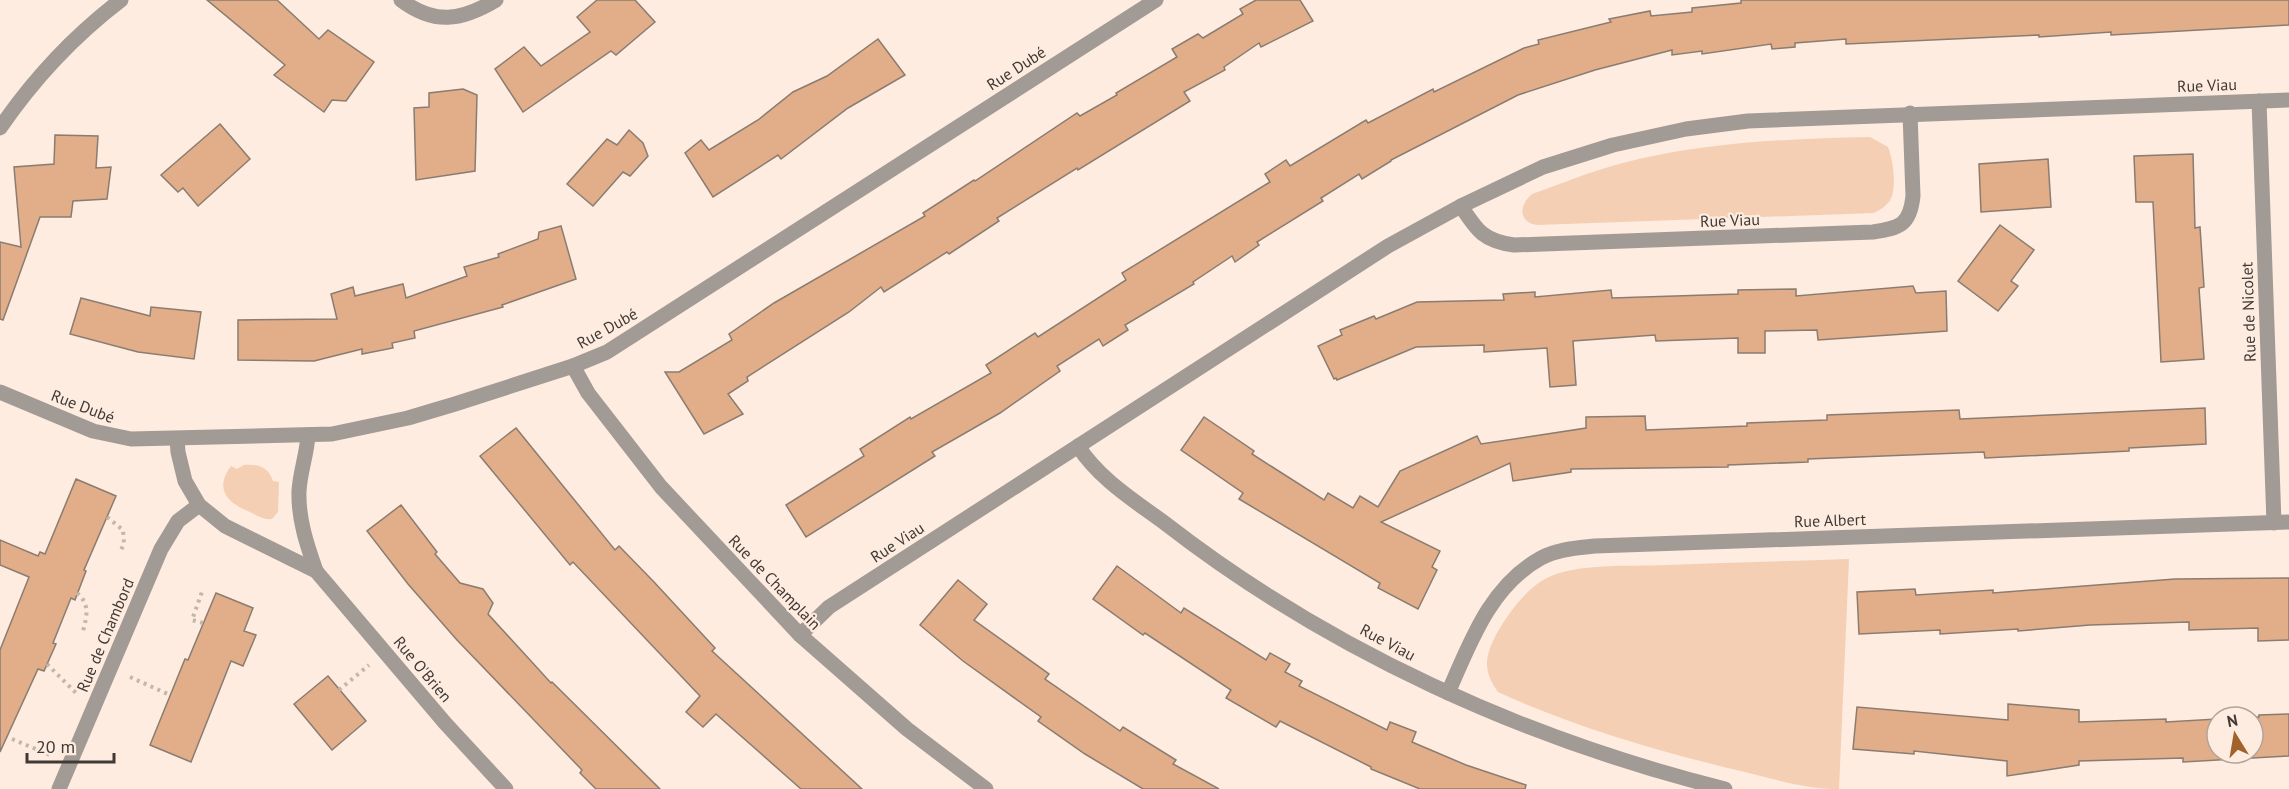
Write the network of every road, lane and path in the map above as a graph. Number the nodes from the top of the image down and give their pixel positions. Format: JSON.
{"nodes":[{"id":1,"x":121,"y":0,"type":"edge"},
{"id":2,"x":401,"y":0,"type":"edge"},
{"id":3,"x":496,"y":0,"type":"edge"},
{"id":4,"x":1156,"y":0,"type":"edge"},
{"id":5,"x":2289,"y":100,"type":"edge"},
{"id":6,"x":2259,"y":101,"type":"junction"},
{"id":7,"x":1910,"y":113,"type":"junction"},
{"id":8,"x":0,"y":128,"type":"edge"},
{"id":9,"x":1461,"y":206,"type":"junction"},
{"id":10,"x":573,"y":366,"type":"junction"},
{"id":11,"x":0,"y":392,"type":"edge"},
{"id":12,"x":308,"y":435,"type":"junction"},
{"id":13,"x":177,"y":439,"type":"junction"},
{"id":14,"x":1078,"y":446,"type":"junction"},
{"id":15,"x":199,"y":506,"type":"junction"},
{"id":16,"x":107,"y":517,"type":"dead end"},
{"id":17,"x":2281,"y":522,"type":"edge"},
{"id":18,"x":120,"y":553,"type":"dead end"},
{"id":19,"x":316,"y":571,"type":"junction"},
{"id":20,"x":203,"y":590,"type":"dead end"},
{"id":21,"x":77,"y":593,"type":"dead end"},
{"id":22,"x":203,"y":623,"type":"dead end"},
{"id":23,"x":83,"y":631,"type":"dead end"},
{"id":24,"x":800,"y":635,"type":"junction"},
{"id":25,"x":384,"y":651,"type":"junction"},
{"id":26,"x":47,"y":664,"type":"dead end"},
{"id":27,"x":110,"y":669,"type":"junction"},
{"id":28,"x":339,"y":690,"type":"dead end"},
{"id":29,"x":1448,"y":693,"type":"junction"},
{"id":30,"x":170,"y":695,"type":"dead end"},
{"id":31,"x":73,"y":700,"type":"dead end"},
{"id":32,"x":12,"y":739,"type":"dead end"},
{"id":33,"x":70,"y":763,"type":"junction"},
{"id":34,"x":59,"y":789,"type":"edge"},
{"id":35,"x":506,"y":789,"type":"edge"},
{"id":36,"x":986,"y":789,"type":"edge"},
{"id":37,"x":1725,"y":789,"type":"edge"}],
"edges":[{"from":1,"to":8,"type":"street"},
{"from":2,"to":3,"type":"street"},
{"from":4,"to":10,"type":"street","name":"Rue Dubé"},
{"from":5,"to":6,"type":"street","name":"Rue Viau"},
{"from":6,"to":7,"type":"street","name":"Rue Viau"},
{"from":6,"to":17,"type":"street","name":"Rue de Nicolet"},
{"from":7,"to":9,"type":"street","name":"Rue Viau"},
{"from":7,"to":9,"type":"street","name":"Rue Viau"},
{"from":9,"to":14,"type":"street","name":"Rue Viau"},
{"from":10,"to":12,"type":"street","name":"Rue Dubé"},
{"from":10,"to":24,"type":"street","name":"Rue de Champlain"},
{"from":11,"to":13,"type":"street","name":"Rue Dubé"},
{"from":12,"to":13,"type":"street","name":"Rue Dubé"},
{"from":12,"to":19,"type":"street","name":"Rue O'Brien"},
{"from":13,"to":15,"type":"street","name":"Rue O'Brien"},
{"from":14,"to":24,"type":"street","name":"Rue Viau"},
{"from":14,"to":29,"type":"street","name":"Rue Viau"},
{"from":15,"to":19,"type":"street","name":"Rue O'Brien"},
{"from":15,"to":27,"type":"street","name":"Rue de Chambord"},
{"from":16,"to":18,"type":"path"},
{"from":17,"to":29,"type":"street","name":"Rue Albert"},
{"from":19,"to":25,"type":"street","name":"Rue O'Brien"},
{"from":20,"to":22,"type":"path"},
{"from":21,"to":23,"type":"path"},
{"from":24,"to":36,"type":"street","name":"Rue de Champlain"},
{"from":25,"to":28,"type":"path"},
{"from":25,"to":35,"type":"street","name":"Rue O'Brien"},
{"from":26,"to":31,"type":"path"},
{"from":27,"to":30,"type":"path"},
{"from":27,"to":33,"type":"street","name":"Rue de Chambord"},
{"from":29,"to":37,"type":"street","name":"Rue Viau"},
{"from":32,"to":33,"type":"path"},
{"from":33,"to":34,"type":"street","name":"Rue de Chambord"}]}
